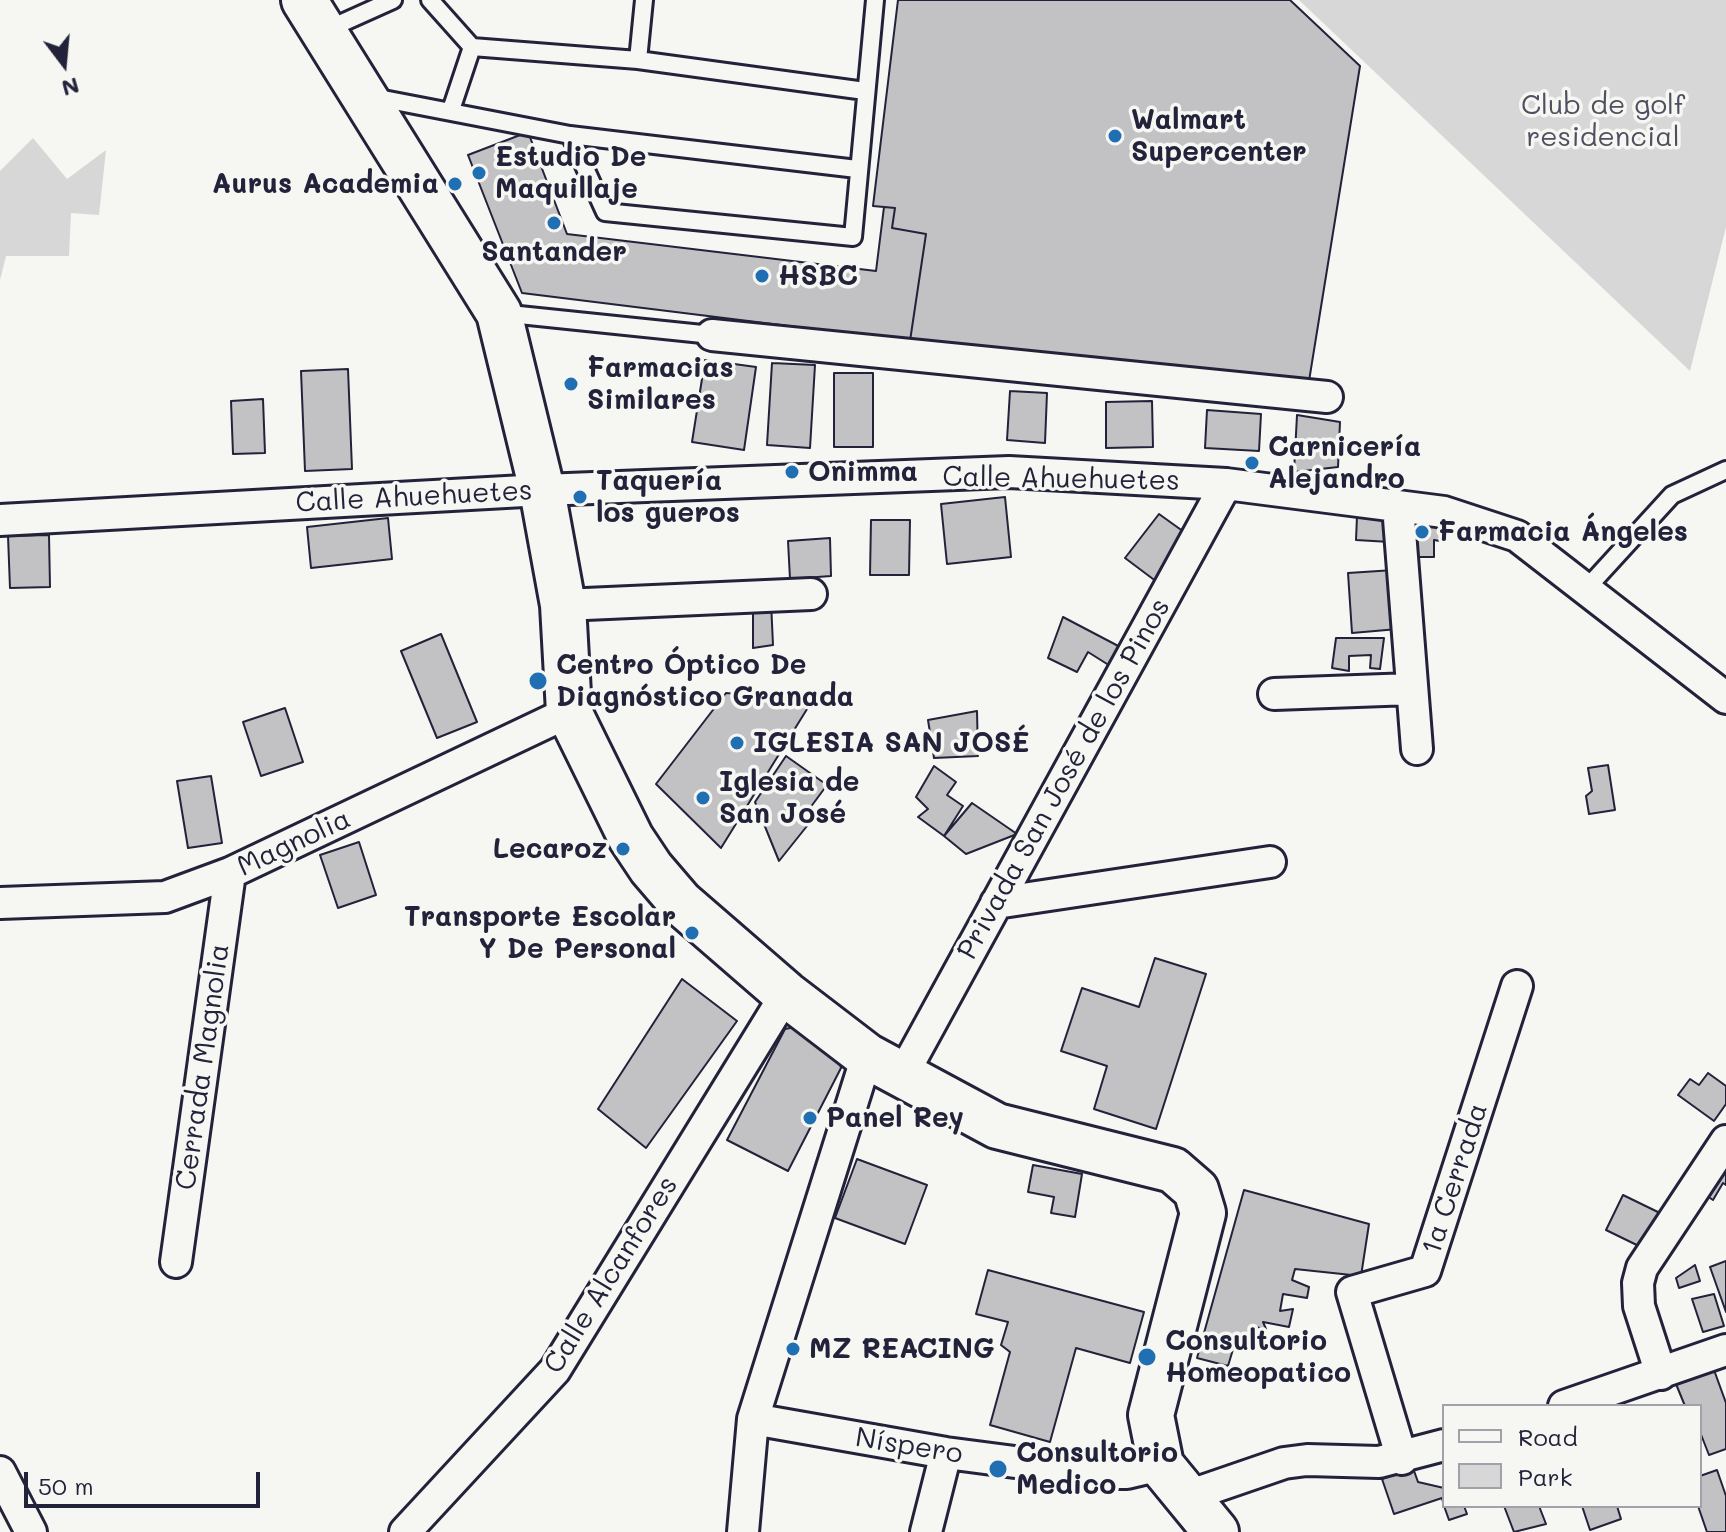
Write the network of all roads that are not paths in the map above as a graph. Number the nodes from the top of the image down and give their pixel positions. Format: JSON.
{"nodes":[{"id":1,"x":393,"y":0,"type":"edge"},
{"id":2,"x":430,"y":0,"type":"edge"},
{"id":3,"x":644,"y":0,"type":"edge"},
{"id":4,"x":875,"y":0,"type":"edge"},
{"id":5,"x":314,"y":16,"type":"edge"},
{"id":6,"x":472,"y":47,"type":"junction"},
{"id":7,"x":638,"y":60,"type":"junction"},
{"id":8,"x":865,"y":91,"type":"junction"},
{"id":9,"x":364,"y":95,"type":"junction"},
{"id":10,"x":451,"y":110,"type":"junction"},
{"id":11,"x":570,"y":135,"type":"junction"},
{"id":12,"x":857,"y":169,"type":"junction"},
{"id":13,"x":499,"y":313,"type":"junction"},
{"id":14,"x":712,"y":335,"type":"joint"},
{"id":15,"x":1327,"y":397,"type":"dead end"},
{"id":16,"x":1726,"y":470,"type":"edge"},
{"id":17,"x":1226,"y":484,"type":"junction"},
{"id":18,"x":542,"y":490,"type":"junction"},
{"id":19,"x":1398,"y":506,"type":"junction"},
{"id":20,"x":0,"y":520,"type":"edge"},
{"id":21,"x":1586,"y":589,"type":"junction"},
{"id":22,"x":811,"y":594,"type":"dead end"},
{"id":23,"x":563,"y":605,"type":"junction"},
{"id":24,"x":1412,"y":689,"type":"junction"},
{"id":25,"x":1274,"y":694,"type":"dead end"},
{"id":26,"x":1726,"y":698,"type":"edge"},
{"id":27,"x":569,"y":712,"type":"junction"},
{"id":28,"x":1417,"y":749,"type":"dead end"},
{"id":29,"x":1270,"y":862,"type":"dead end"},
{"id":30,"x":230,"y":873,"type":"junction"},
{"id":31,"x":0,"y":903,"type":"edge"},
{"id":32,"x":996,"y":903,"type":"junction"},
{"id":33,"x":1517,"y":986,"type":"dead end"},
{"id":34,"x":786,"y":994,"type":"junction"},
{"id":35,"x":885,"y":1065,"type":"junction"},
{"id":36,"x":1726,"y":1141,"type":"edge"},
{"id":37,"x":176,"y":1262,"type":"dead end"},
{"id":38,"x":1726,"y":1350,"type":"edge"},
{"id":39,"x":1661,"y":1374,"type":"junction"},
{"id":40,"x":1570,"y":1404,"type":"edge"},
{"id":41,"x":753,"y":1419,"type":"junction"},
{"id":42,"x":1442,"y":1446,"type":"edge"},
{"id":43,"x":946,"y":1453,"type":"junction"},
{"id":44,"x":1402,"y":1459,"type":"junction"},
{"id":45,"x":0,"y":1472,"type":"edge"},
{"id":46,"x":1173,"y":1481,"type":"junction"},
{"id":47,"x":31,"y":1532,"type":"edge"},
{"id":48,"x":405,"y":1532,"type":"edge"},
{"id":49,"x":743,"y":1532,"type":"edge"},
{"id":50,"x":926,"y":1532,"type":"edge"},
{"id":51,"x":1216,"y":1532,"type":"edge"}],
"edges":[{"from":1,"to":5,"type":"lane"},
{"from":2,"to":6,"type":"lane"},
{"from":3,"to":7,"type":"lane"},
{"from":4,"to":8,"type":"lane"},
{"from":5,"to":9,"type":"street"},
{"from":6,"to":7,"type":"lane"},
{"from":6,"to":10,"type":"lane"},
{"from":7,"to":8,"type":"lane"},
{"from":8,"to":12,"type":"lane"},
{"from":9,"to":10,"type":"lane"},
{"from":9,"to":13,"type":"street"},
{"from":10,"to":11,"type":"lane"},
{"from":11,"to":12,"type":"lane"},
{"from":11,"to":12,"type":"lane"},
{"from":13,"to":14,"type":"lane"},
{"from":13,"to":18,"type":"street"},
{"from":14,"to":15,"type":"street"},
{"from":16,"to":21,"type":"lane"},
{"from":17,"to":18,"type":"street","name":"Calle Ahuehuetes"},
{"from":17,"to":19,"type":"street","name":"Calle Ahuehuetes"},
{"from":17,"to":32,"type":"street","name":"Privada San José de los Pinos"},
{"from":18,"to":20,"type":"street","name":"Calle Ahuehuetes"},
{"from":18,"to":23,"type":"street"},
{"from":19,"to":21,"type":"street","name":"Calle Ahuehuetes"},
{"from":19,"to":24,"type":"street"},
{"from":21,"to":26,"type":"street","name":"Calle Ahuehuetes"},
{"from":22,"to":23,"type":"street"},
{"from":23,"to":27,"type":"street"},
{"from":24,"to":25,"type":"street"},
{"from":24,"to":28,"type":"street"},
{"from":27,"to":30,"type":"street","name":"Magnolia"},
{"from":27,"to":34,"type":"street"},
{"from":29,"to":32,"type":"street"},
{"from":30,"to":31,"type":"street","name":"Magnolia"},
{"from":30,"to":37,"type":"street","name":"Cerrada Magnolia"},
{"from":32,"to":35,"type":"street","name":"Privada San José de los Pinos"},
{"from":33,"to":44,"type":"street","name":"1a Cerrada"},
{"from":34,"to":35,"type":"street"},
{"from":34,"to":48,"type":"street","name":"Calle Alcanfores"},
{"from":35,"to":41,"type":"street","name":"Privada San José de los Pinos"},
{"from":35,"to":46,"type":"street"},
{"from":36,"to":39,"type":"street"},
{"from":38,"to":39,"type":"street"},
{"from":39,"to":40,"type":"street"},
{"from":41,"to":43,"type":"street","name":"Níspero"},
{"from":41,"to":49,"type":"street","name":"Privada San José de los Pinos"},
{"from":42,"to":44,"type":"street","name":"Níspero"},
{"from":43,"to":46,"type":"street","name":"Níspero"},
{"from":43,"to":50,"type":"street"},
{"from":44,"to":46,"type":"street","name":"Níspero"},
{"from":45,"to":47,"type":"street"},
{"from":46,"to":51,"type":"street"}]}
